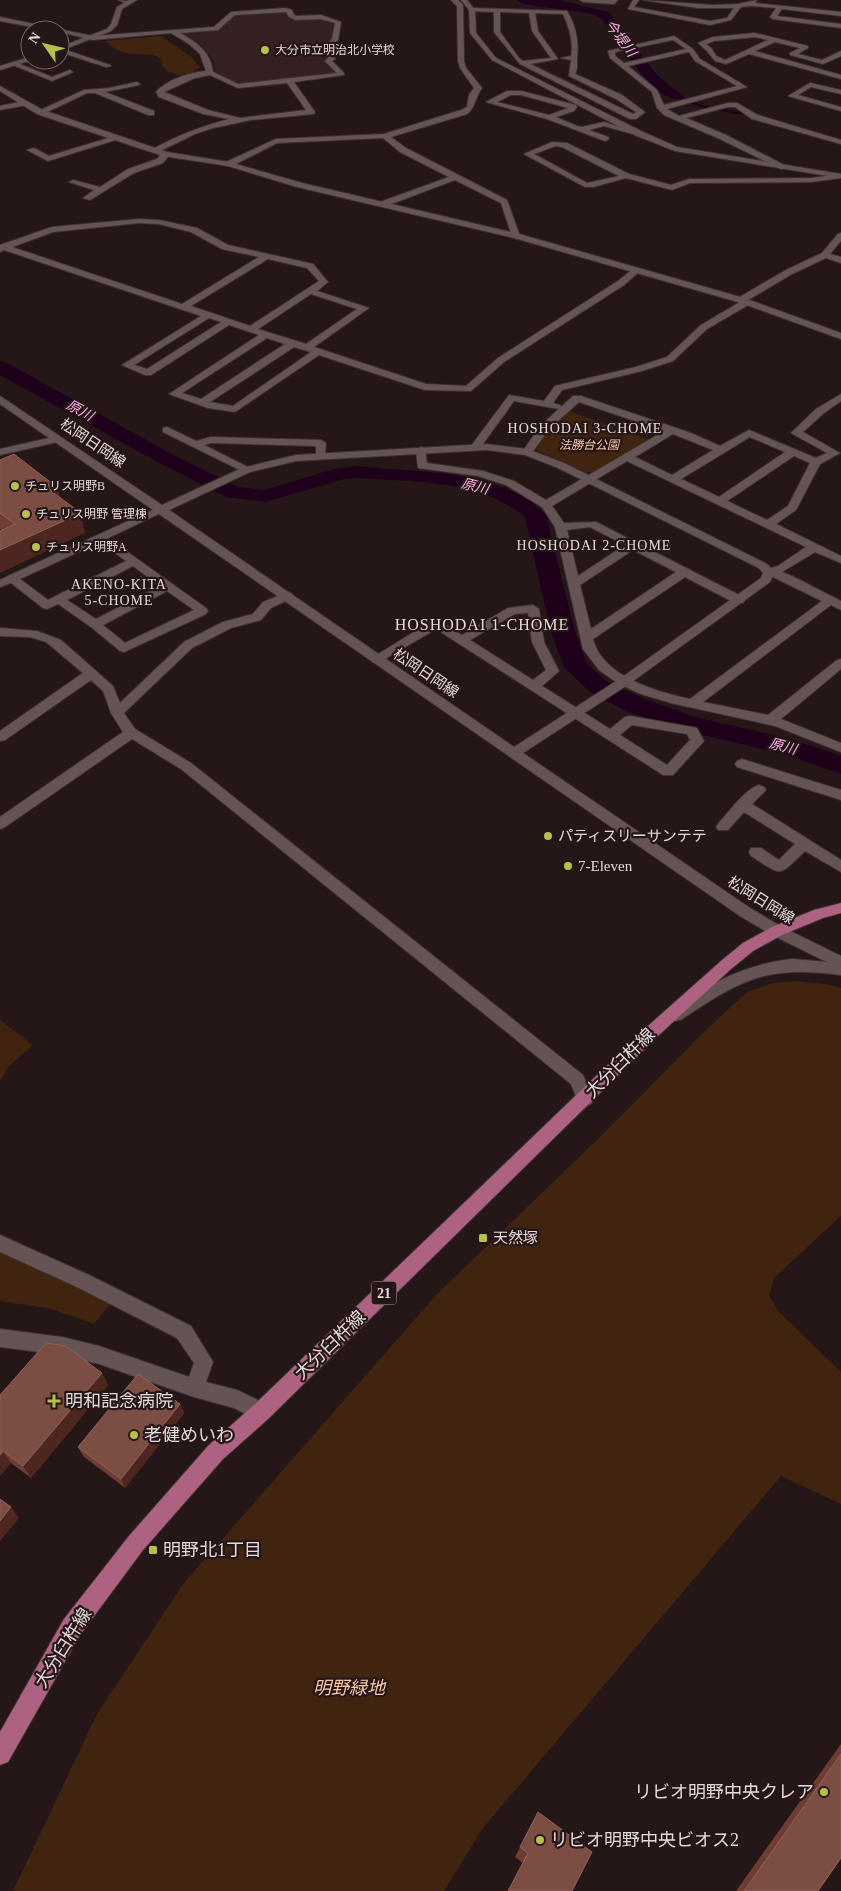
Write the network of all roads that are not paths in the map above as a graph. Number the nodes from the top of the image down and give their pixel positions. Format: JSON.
{"nodes":[{"id":1,"x":454,"y":0,"type":"edge"},
{"id":2,"x":464,"y":0,"type":"edge"},
{"id":3,"x":583,"y":0,"type":"edge"},
{"id":4,"x":615,"y":0,"type":"edge"},
{"id":5,"x":636,"y":0,"type":"edge"},
{"id":6,"x":646,"y":0,"type":"edge"},
{"id":7,"x":128,"y":1,"type":"edge"},
{"id":8,"x":752,"y":2,"type":"edge"},
{"id":9,"x":739,"y":6,"type":"junction"},
{"id":10,"x":780,"y":7,"type":"junction"},
{"id":11,"x":472,"y":10,"type":"junction"},
{"id":12,"x":532,"y":11,"type":"junction"},
{"id":13,"x":497,"y":12,"type":"junction"},
{"id":14,"x":841,"y":14,"type":"edge"},
{"id":15,"x":0,"y":19,"type":"edge"},
{"id":16,"x":20,"y":23,"type":"edge"},
{"id":17,"x":841,"y":26,"type":"edge"},
{"id":18,"x":172,"y":31,"type":"junction"},
{"id":19,"x":70,"y":33,"type":"edge"},
{"id":20,"x":93,"y":38,"type":"junction"},
{"id":21,"x":774,"y":40,"type":"junction"},
{"id":22,"x":70,"y":46,"type":"edge"},
{"id":23,"x":691,"y":50,"type":"junction"},
{"id":24,"x":749,"y":52,"type":"junction"},
{"id":25,"x":70,"y":53,"type":"edge"},
{"id":26,"x":841,"y":53,"type":"edge"},
{"id":27,"x":574,"y":58,"type":"junction"},
{"id":28,"x":555,"y":59,"type":"junction"},
{"id":29,"x":20,"y":62,"type":"edge"},
{"id":30,"x":522,"y":63,"type":"junction"},
{"id":31,"x":15,"y":64,"type":"junction"},
{"id":32,"x":623,"y":65,"type":"junction"},
{"id":33,"x":108,"y":66,"type":"dead end"},
{"id":34,"x":505,"y":66,"type":"junction"},
{"id":35,"x":0,"y":68,"type":"edge"},
{"id":36,"x":70,"y":72,"type":"dead end"},
{"id":37,"x":210,"y":72,"type":"junction"},
{"id":38,"x":841,"y":77,"type":"edge"},
{"id":39,"x":289,"y":81,"type":"junction"},
{"id":40,"x":137,"y":84,"type":"dead end"},
{"id":41,"x":0,"y":88,"type":"edge"},
{"id":42,"x":92,"y":90,"type":"junction"},
{"id":43,"x":841,"y":92,"type":"edge"},
{"id":44,"x":24,"y":104,"type":"junction"},
{"id":45,"x":0,"y":108,"type":"edge"},
{"id":46,"x":661,"y":108,"type":"junction"},
{"id":47,"x":841,"y":108,"type":"edge"},
{"id":48,"x":40,"y":112,"type":"junction"},
{"id":49,"x":151,"y":112,"type":"dead end"},
{"id":50,"x":550,"y":117,"type":"junction"},
{"id":51,"x":678,"y":118,"type":"junction"},
{"id":52,"x":237,"y":119,"type":"junction"},
{"id":53,"x":582,"y":129,"type":"junction"},
{"id":54,"x":640,"y":134,"type":"junction"},
{"id":55,"x":384,"y":136,"type":"junction"},
{"id":56,"x":118,"y":138,"type":"junction"},
{"id":57,"x":605,"y":139,"type":"dead end"},
{"id":58,"x":841,"y":142,"type":"edge"},
{"id":59,"x":31,"y":150,"type":"dead end"},
{"id":60,"x":156,"y":151,"type":"junction"},
{"id":61,"x":166,"y":154,"type":"junction"},
{"id":62,"x":229,"y":164,"type":"junction"},
{"id":63,"x":781,"y":167,"type":"junction"},
{"id":64,"x":626,"y":176,"type":"junction"},
{"id":65,"x":841,"y":176,"type":"edge"},
{"id":66,"x":456,"y":177,"type":"junction"},
{"id":67,"x":73,"y":182,"type":"dead end"},
{"id":68,"x":100,"y":189,"type":"junction"},
{"id":69,"x":87,"y":198,"type":"dead end"},
{"id":70,"x":383,"y":204,"type":"junction"},
{"id":71,"x":516,"y":236,"type":"junction"},
{"id":72,"x":841,"y":236,"type":"edge"},
{"id":73,"x":2,"y":248,"type":"edge"},
{"id":74,"x":825,"y":255,"type":"junction"},
{"id":75,"x":267,"y":256,"type":"junction"},
{"id":76,"x":841,"y":260,"type":"edge"},
{"id":77,"x":637,"y":270,"type":"junction"},
{"id":78,"x":310,"y":291,"type":"junction"},
{"id":79,"x":744,"y":301,"type":"junction"},
{"id":80,"x":183,"y":307,"type":"junction"},
{"id":81,"x":208,"y":315,"type":"junction"},
{"id":82,"x":228,"y":322,"type":"junction"},
{"id":83,"x":251,"y":329,"type":"junction"},
{"id":84,"x":267,"y":334,"type":"junction"},
{"id":85,"x":841,"y":336,"type":"edge"},
{"id":86,"x":292,"y":343,"type":"junction"},
{"id":87,"x":307,"y":348,"type":"junction"},
{"id":88,"x":319,"y":352,"type":"junction"},
{"id":89,"x":841,"y":397,"type":"edge"},
{"id":90,"x":0,"y":399,"type":"edge"},
{"id":91,"x":202,"y":403,"type":"junction"},
{"id":92,"x":547,"y":404,"type":"junction"},
{"id":93,"x":566,"y":409,"type":"junction"},
{"id":94,"x":167,"y":430,"type":"dead end"},
{"id":95,"x":672,"y":430,"type":"junction"},
{"id":96,"x":58,"y":438,"type":"junction"},
{"id":97,"x":195,"y":444,"type":"junction"},
{"id":98,"x":476,"y":446,"type":"junction"},
{"id":99,"x":421,"y":450,"type":"junction"},
{"id":100,"x":721,"y":450,"type":"junction"},
{"id":101,"x":0,"y":452,"type":"edge"},
{"id":102,"x":527,"y":452,"type":"junction"},
{"id":103,"x":793,"y":452,"type":"junction"},
{"id":104,"x":838,"y":455,"type":"edge"},
{"id":105,"x":320,"y":456,"type":"junction"},
{"id":106,"x":627,"y":457,"type":"junction"},
{"id":107,"x":816,"y":462,"type":"junction"},
{"id":108,"x":246,"y":470,"type":"junction"},
{"id":109,"x":590,"y":479,"type":"junction"},
{"id":110,"x":672,"y":479,"type":"junction"},
{"id":111,"x":720,"y":502,"type":"junction"},
{"id":112,"x":546,"y":505,"type":"junction"},
{"id":113,"x":161,"y":509,"type":"junction"},
{"id":114,"x":768,"y":525,"type":"junction"},
{"id":115,"x":561,"y":527,"type":"junction"},
{"id":116,"x":100,"y":537,"type":"junction"},
{"id":117,"x":633,"y":545,"type":"junction"},
{"id":118,"x":814,"y":547,"type":"junction"},
{"id":119,"x":841,"y":560,"type":"edge"},
{"id":120,"x":134,"y":561,"type":"junction"},
{"id":121,"x":684,"y":572,"type":"junction"},
{"id":122,"x":769,"y":572,"type":"junction"},
{"id":123,"x":12,"y":578,"type":"junction"},
{"id":124,"x":0,"y":584,"type":"edge"},
{"id":125,"x":574,"y":584,"type":"junction"},
{"id":126,"x":168,"y":586,"type":"junction"},
{"id":127,"x":288,"y":596,"type":"junction"},
{"id":128,"x":58,"y":599,"type":"junction"},
{"id":129,"x":739,"y":600,"type":"junction"},
{"id":130,"x":835,"y":603,"type":"edge"},
{"id":131,"x":95,"y":624,"type":"junction"},
{"id":132,"x":0,"y":632,"type":"edge"},
{"id":133,"x":586,"y":638,"type":"junction"},
{"id":134,"x":462,"y":640,"type":"junction"},
{"id":135,"x":376,"y":659,"type":"junction"},
{"id":136,"x":841,"y":663,"type":"edge"},
{"id":137,"x":92,"y":673,"type":"junction"},
{"id":138,"x":620,"y":684,"type":"junction"},
{"id":139,"x":533,"y":686,"type":"junction"},
{"id":140,"x":692,"y":704,"type":"junction"},
{"id":141,"x":574,"y":712,"type":"junction"},
{"id":142,"x":117,"y":713,"type":"junction"},
{"id":143,"x":771,"y":720,"type":"junction"},
{"id":144,"x":131,"y":733,"type":"junction"},
{"id":145,"x":610,"y":736,"type":"junction"},
{"id":146,"x":0,"y":737,"type":"edge"},
{"id":147,"x":839,"y":745,"type":"edge"},
{"id":148,"x":514,"y":753,"type":"junction"},
{"id":149,"x":742,"y":764,"type":"dead end"},
{"id":150,"x":759,"y":790,"type":"dead end"},
{"id":151,"x":841,"y":795,"type":"edge"},
{"id":152,"x":743,"y":805,"type":"junction"},
{"id":153,"x":0,"y":824,"type":"edge"},
{"id":154,"x":723,"y":827,"type":"dead end"},
{"id":155,"x":804,"y":844,"type":"junction"},
{"id":156,"x":756,"y":852,"type":"dead end"},
{"id":157,"x":841,"y":867,"type":"edge"},
{"id":158,"x":841,"y":908,"type":"edge"},
{"id":159,"x":777,"y":931,"type":"junction"},
{"id":160,"x":841,"y":963,"type":"edge"},
{"id":161,"x":841,"y":969,"type":"edge"},
{"id":162,"x":654,"y":1030,"type":"junction"},
{"id":163,"x":585,"y":1099,"type":"junction"},
{"id":164,"x":0,"y":1243,"type":"edge"},
{"id":165,"x":0,"y":1338,"type":"edge"},
{"id":166,"x":194,"y":1388,"type":"junction"},
{"id":167,"x":261,"y":1412,"type":"junction"},
{"id":168,"x":0,"y":1754,"type":"edge"}],
"edges":[{"from":1,"to":55,"type":"street"},
{"from":2,"to":11,"type":"street"},
{"from":3,"to":4,"type":"street"},
{"from":5,"to":9,"type":"street"},
{"from":6,"to":9,"type":"street"},
{"from":7,"to":20,"type":"street"},
{"from":8,"to":9,"type":"street"},
{"from":8,"to":10,"type":"street"},
{"from":10,"to":14,"type":"street"},
{"from":10,"to":17,"type":"street"},
{"from":11,"to":13,"type":"street"},
{"from":11,"to":34,"type":"street"},
{"from":12,"to":13,"type":"street"},
{"from":12,"to":27,"type":"street"},
{"from":12,"to":28,"type":"street"},
{"from":13,"to":30,"type":"street"},
{"from":15,"to":16,"type":"street"},
{"from":18,"to":20,"type":"street"},
{"from":18,"to":37,"type":"street"},
{"from":18,"to":39,"type":"street"},
{"from":19,"to":20,"type":"street"},
{"from":20,"to":22,"type":"street"},
{"from":21,"to":24,"type":"street"},
{"from":21,"to":24,"type":"street"},
{"from":21,"to":26,"type":"street"},
{"from":23,"to":32,"type":"street"},
{"from":23,"to":32,"type":"street"},
{"from":23,"to":46,"type":"street"},
{"from":24,"to":38,"type":"street"},
{"from":25,"to":33,"type":"street"},
{"from":27,"to":28,"type":"street"},
{"from":27,"to":30,"type":"street"},
{"from":28,"to":30,"type":"street"},
{"from":29,"to":31,"type":"street"},
{"from":30,"to":34,"type":"street"},
{"from":31,"to":35,"type":"street"},
{"from":31,"to":36,"type":"street"},
{"from":32,"to":46,"type":"street"},
{"from":34,"to":54,"type":"street"},
{"from":37,"to":39,"type":"street"},
{"from":37,"to":52,"type":"street"},
{"from":39,"to":52,"type":"street"},
{"from":40,"to":42,"type":"street"},
{"from":41,"to":44,"type":"street"},
{"from":42,"to":48,"type":"street"},
{"from":42,"to":49,"type":"street"},
{"from":43,"to":47,"type":"street"},
{"from":44,"to":45,"type":"street"},
{"from":44,"to":48,"type":"street"},
{"from":46,"to":51,"type":"street"},
{"from":48,"to":56,"type":"street"},
{"from":50,"to":50,"type":"street"},
{"from":50,"to":53,"type":"street"},
{"from":51,"to":58,"type":"street"},
{"from":51,"to":63,"type":"street"},
{"from":52,"to":60,"type":"street"},
{"from":53,"to":54,"type":"street"},
{"from":53,"to":57,"type":"street"},
{"from":54,"to":63,"type":"street"},
{"from":55,"to":62,"type":"street"},
{"from":55,"to":66,"type":"street"},
{"from":56,"to":59,"type":"street"},
{"from":56,"to":60,"type":"street"},
{"from":60,"to":61,"type":"street"},
{"from":61,"to":62,"type":"street"},
{"from":61,"to":68,"type":"street"},
{"from":62,"to":70,"type":"street"},
{"from":63,"to":65,"type":"street"},
{"from":64,"to":64,"type":"street"},
{"from":64,"to":65,"type":"street"},
{"from":66,"to":70,"type":"street"},
{"from":66,"to":71,"type":"street"},
{"from":67,"to":68,"type":"street"},
{"from":68,"to":69,"type":"street"},
{"from":70,"to":71,"type":"street"},
{"from":71,"to":77,"type":"street"},
{"from":72,"to":74,"type":"street"},
{"from":73,"to":75,"type":"street"},
{"from":73,"to":80,"type":"street"},
{"from":74,"to":76,"type":"street"},
{"from":74,"to":79,"type":"street"},
{"from":75,"to":78,"type":"street"},
{"from":75,"to":80,"type":"street"},
{"from":77,"to":79,"type":"street"},
{"from":77,"to":88,"type":"street"},
{"from":78,"to":83,"type":"street"},
{"from":78,"to":87,"type":"street"},
{"from":79,"to":85,"type":"street"},
{"from":79,"to":92,"type":"street"},
{"from":80,"to":81,"type":"street"},
{"from":81,"to":82,"type":"street"},
{"from":81,"to":82,"type":"street"},
{"from":82,"to":83,"type":"street"},
{"from":83,"to":84,"type":"street"},
{"from":84,"to":86,"type":"street"},
{"from":84,"to":91,"type":"street"},
{"from":86,"to":87,"type":"street"},
{"from":86,"to":91,"type":"street"},
{"from":87,"to":88,"type":"street"},
{"from":88,"to":91,"type":"street"},
{"from":89,"to":104,"type":"street"},
{"from":90,"to":96,"type":"street","name":"松岡日岡線"},
{"from":92,"to":93,"type":"street"},
{"from":92,"to":98,"type":"street"},
{"from":93,"to":95,"type":"street"},
{"from":93,"to":102,"type":"street"},
{"from":94,"to":97,"type":"street"},
{"from":95,"to":100,"type":"street"},
{"from":95,"to":106,"type":"street"},
{"from":96,"to":101,"type":"street"},
{"from":96,"to":113,"type":"street","name":"松岡日岡線"},
{"from":97,"to":105,"type":"street"},
{"from":97,"to":108,"type":"street"},
{"from":98,"to":99,"type":"street"},
{"from":98,"to":102,"type":"street"},
{"from":99,"to":105,"type":"street"},
{"from":99,"to":112,"type":"street"},
{"from":100,"to":103,"type":"street"},
{"from":100,"to":110,"type":"street"},
{"from":102,"to":109,"type":"street"},
{"from":103,"to":107,"type":"street"},
{"from":103,"to":111,"type":"street"},
{"from":104,"to":107,"type":"street"},
{"from":105,"to":108,"type":"street"},
{"from":106,"to":109,"type":"street"},
{"from":106,"to":110,"type":"street"},
{"from":107,"to":114,"type":"street"},
{"from":108,"to":113,"type":"street"},
{"from":109,"to":112,"type":"street"},
{"from":109,"to":122,"type":"street"},
{"from":110,"to":111,"type":"street"},
{"from":111,"to":114,"type":"street"},
{"from":112,"to":115,"type":"street"},
{"from":113,"to":116,"type":"street"},
{"from":113,"to":127,"type":"street","name":"松岡日岡線"},
{"from":114,"to":118,"type":"street"},
{"from":115,"to":117,"type":"street"},
{"from":115,"to":125,"type":"street"},
{"from":116,"to":120,"type":"street"},
{"from":116,"to":123,"type":"street"},
{"from":117,"to":121,"type":"street"},
{"from":117,"to":125,"type":"street"},
{"from":118,"to":119,"type":"street"},
{"from":118,"to":122,"type":"street"},
{"from":120,"to":126,"type":"street"},
{"from":120,"to":128,"type":"street"},
{"from":121,"to":129,"type":"street"},
{"from":121,"to":133,"type":"street"},
{"from":122,"to":129,"type":"street"},
{"from":122,"to":130,"type":"street"},
{"from":123,"to":124,"type":"street"},
{"from":123,"to":128,"type":"street"},
{"from":125,"to":133,"type":"street"},
{"from":126,"to":131,"type":"street"},
{"from":126,"to":131,"type":"street"},
{"from":127,"to":135,"type":"street","name":"松岡日岡線"},
{"from":127,"to":142,"type":"street"},
{"from":128,"to":131,"type":"street"},
{"from":129,"to":138,"type":"street"},
{"from":130,"to":140,"type":"street"},
{"from":132,"to":137,"type":"street"},
{"from":133,"to":138,"type":"street"},
{"from":134,"to":135,"type":"street"},
{"from":134,"to":139,"type":"street"},
{"from":134,"to":139,"type":"street"},
{"from":135,"to":148,"type":"street","name":"松岡日岡線"},
{"from":136,"to":143,"type":"street"},
{"from":137,"to":142,"type":"street"},
{"from":137,"to":146,"type":"street"},
{"from":138,"to":140,"type":"street"},
{"from":138,"to":141,"type":"street"},
{"from":139,"to":141,"type":"street"},
{"from":140,"to":143,"type":"street"},
{"from":141,"to":145,"type":"street"},
{"from":141,"to":148,"type":"street"},
{"from":142,"to":144,"type":"street"},
{"from":143,"to":147,"type":"street"},
{"from":144,"to":153,"type":"street"},
{"from":144,"to":163,"type":"street"},
{"from":145,"to":145,"type":"street"},
{"from":148,"to":159,"type":"street","name":"松岡日岡線"},
{"from":149,"to":151,"type":"street"},
{"from":150,"to":152,"type":"street"},
{"from":152,"to":154,"type":"street"},
{"from":152,"to":155,"type":"street"},
{"from":155,"to":156,"type":"street"},
{"from":155,"to":157,"type":"street"},
{"from":158,"to":159,"type":"main road","name":"大分臼杵線","number":"21"},
{"from":159,"to":160,"type":"street","name":"松岡日岡線"},
{"from":159,"to":162,"type":"main road","name":"大分臼杵線","number":"21"},
{"from":161,"to":162,"type":"street"},
{"from":162,"to":163,"type":"main road","name":"大分臼杵線","number":"21"},
{"from":163,"to":167,"type":"main road","name":"大分臼杵線","number":"21"},
{"from":164,"to":166,"type":"street"},
{"from":165,"to":166,"type":"street"},
{"from":166,"to":167,"type":"street"},
{"from":167,"to":168,"type":"main road","name":"大分臼杵線","number":"21"}]}
